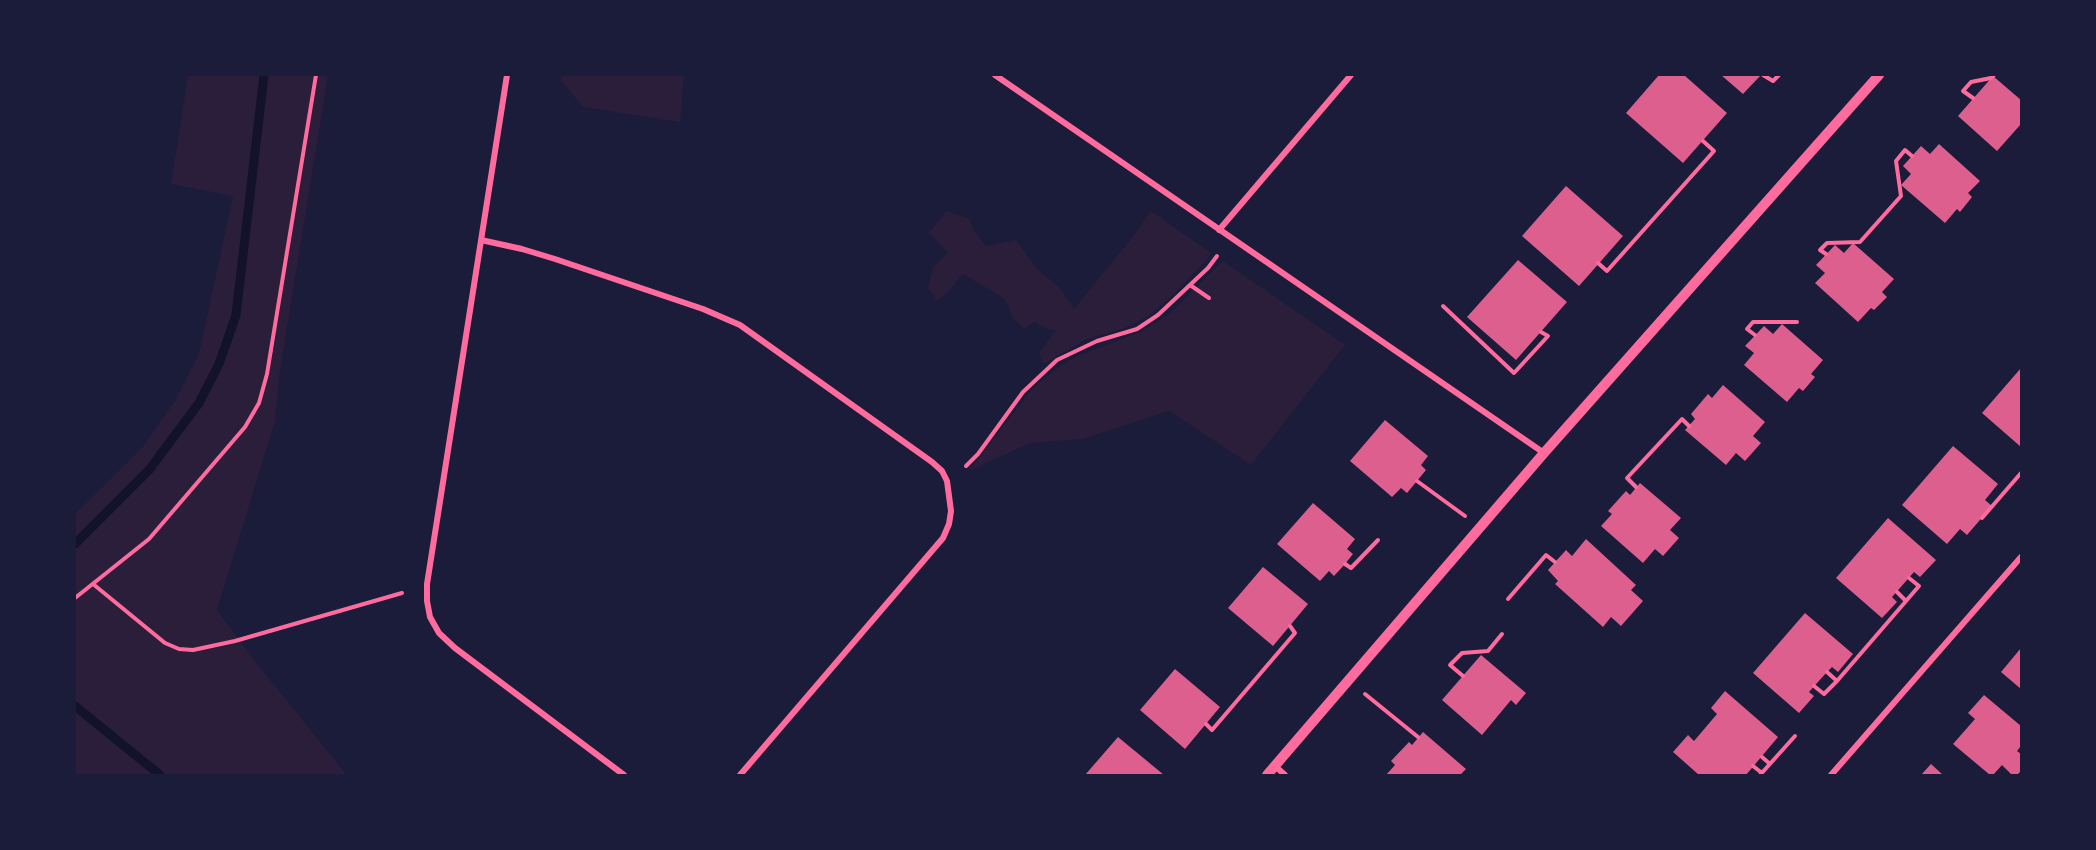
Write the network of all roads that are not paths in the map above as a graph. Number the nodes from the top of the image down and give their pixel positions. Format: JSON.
{"nodes":[{"id":1,"x":507,"y":75,"type":"edge"},
{"id":2,"x":995,"y":75,"type":"edge"},
{"id":3,"x":1351,"y":75,"type":"edge"},
{"id":4,"x":1879,"y":75,"type":"edge"},
{"id":5,"x":1218,"y":230,"type":"junction"},
{"id":6,"x":481,"y":240,"type":"junction"},
{"id":7,"x":1544,"y":453,"type":"junction"},
{"id":8,"x":2021,"y":557,"type":"edge"},
{"id":9,"x":1271,"y":771,"type":"edge"},
{"id":10,"x":624,"y":775,"type":"edge"},
{"id":11,"x":740,"y":775,"type":"edge"},
{"id":12,"x":1284,"y":775,"type":"edge"},
{"id":13,"x":1831,"y":775,"type":"edge"}],
"edges":[{"from":1,"to":6,"type":"street"},
{"from":2,"to":5,"type":"street"},
{"from":3,"to":5,"type":"street"},
{"from":4,"to":7,"type":"street"},
{"from":5,"to":7,"type":"street"},
{"from":6,"to":10,"type":"street"},
{"from":6,"to":11,"type":"street"},
{"from":7,"to":9,"type":"street"},
{"from":8,"to":13,"type":"street"},
{"from":9,"to":12,"type":"street"}]}
